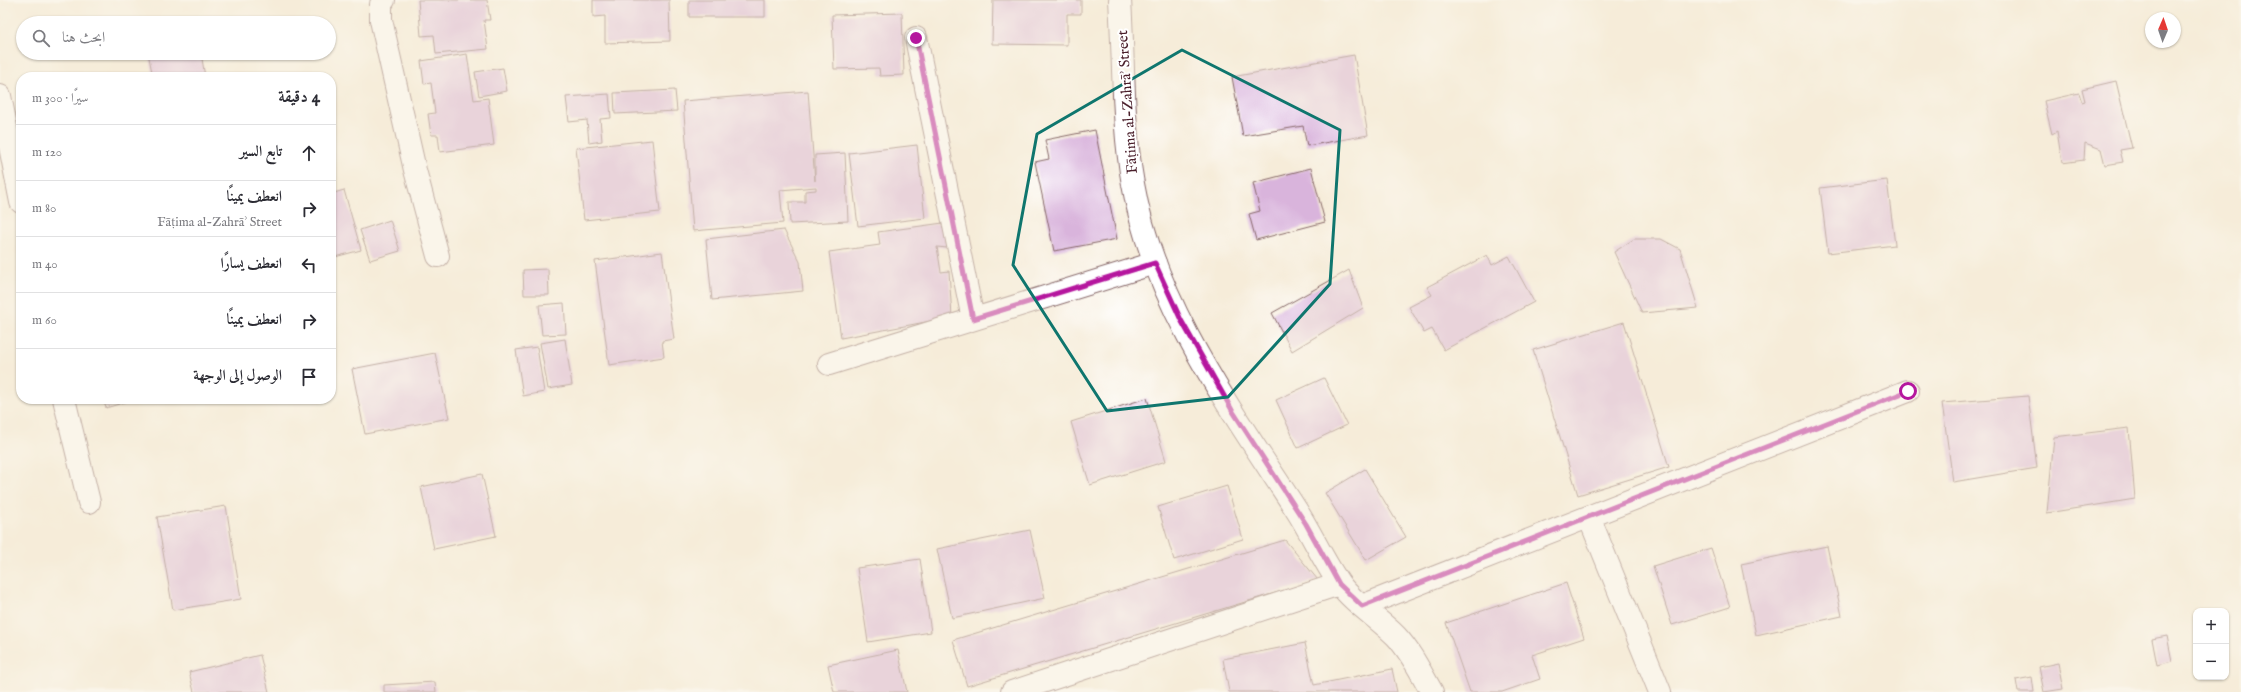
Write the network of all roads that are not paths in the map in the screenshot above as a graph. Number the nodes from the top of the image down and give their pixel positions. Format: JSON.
{"nodes":[{"id":1,"x":384,"y":0,"type":"edge"},
{"id":2,"x":1120,"y":0,"type":"edge"},
{"id":3,"x":916,"y":38,"type":"dead end"},
{"id":4,"x":0,"y":96,"type":"edge"},
{"id":5,"x":16,"y":177,"type":"edge"},
{"id":6,"x":438,"y":256,"type":"dead end"},
{"id":7,"x":1155,"y":263,"type":"junction"},
{"id":8,"x":973,"y":319,"type":"junction"},
{"id":9,"x":829,"y":364,"type":"dead end"},
{"id":10,"x":1908,"y":391,"type":"dead end"},
{"id":11,"x":65,"y":404,"type":"edge"},
{"id":12,"x":89,"y":502,"type":"dead end"},
{"id":13,"x":1589,"y":517,"type":"junction"},
{"id":14,"x":1339,"y":584,"type":"junction"},
{"id":15,"x":1362,"y":606,"type":"junction"},
{"id":16,"x":1012,"y":692,"type":"edge"},
{"id":17,"x":1432,"y":692,"type":"edge"},
{"id":18,"x":1660,"y":692,"type":"edge"}],
"edges":[{"from":1,"to":6,"type":"street"},
{"from":2,"to":7,"type":"street","name":"Fāṭima al-Zahrāʾ Street"},
{"from":3,"to":8,"type":"street"},
{"from":4,"to":5,"type":"street"},
{"from":7,"to":8,"type":"street"},
{"from":7,"to":14,"type":"street","name":"Fāṭima al-Zahrāʾ Street"},
{"from":8,"to":9,"type":"street"},
{"from":10,"to":13,"type":"street"},
{"from":11,"to":12,"type":"street"},
{"from":13,"to":15,"type":"street"},
{"from":13,"to":18,"type":"street"},
{"from":14,"to":15,"type":"street","name":"Fāṭima al-Zahrāʾ Street"},
{"from":14,"to":16,"type":"street"},
{"from":15,"to":17,"type":"street","name":"Fāṭima al-Zahrāʾ Street"}]}
